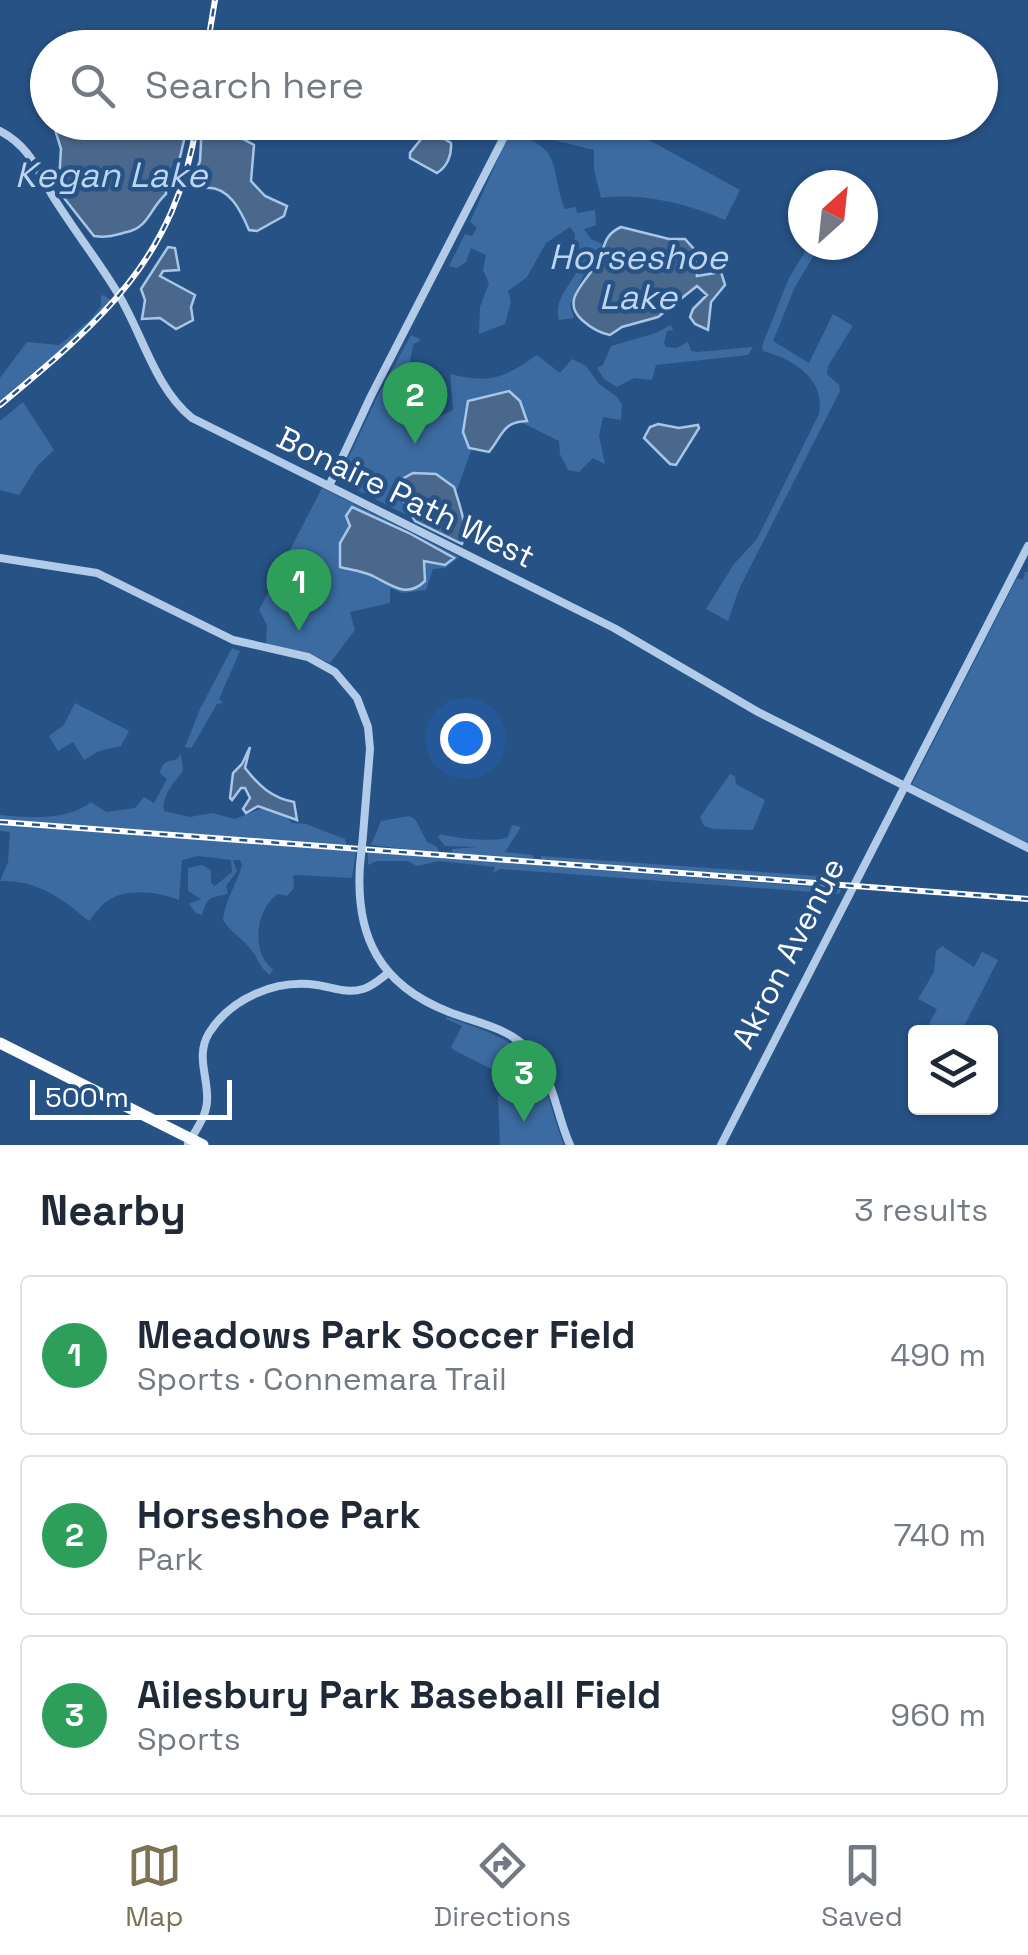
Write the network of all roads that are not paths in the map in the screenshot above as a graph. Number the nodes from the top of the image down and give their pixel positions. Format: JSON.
{"nodes":[{"id":1,"x":0,"y":131,"type":"edge"},
{"id":2,"x":503,"y":140,"type":"dead end"},
{"id":3,"x":329,"y":486,"type":"junction"},
{"id":4,"x":1028,"y":546,"type":"edge"},
{"id":5,"x":0,"y":558,"type":"edge"},
{"id":6,"x":905,"y":786,"type":"junction"},
{"id":7,"x":1028,"y":848,"type":"edge"},
{"id":8,"x":388,"y":972,"type":"junction"},
{"id":9,"x":0,"y":1046,"type":"edge"},
{"id":10,"x":190,"y":1143,"type":"edge"},
{"id":11,"x":204,"y":1145,"type":"edge"},
{"id":12,"x":570,"y":1145,"type":"edge"},
{"id":13,"x":718,"y":1145,"type":"edge"}],
"edges":[{"from":1,"to":3,"type":"street","name":"Bonaire Path West"},
{"from":2,"to":3,"type":"street"},
{"from":3,"to":6,"type":"street","name":"Bonaire Path West"},
{"from":4,"to":6,"type":"street","name":"Akron Avenue"},
{"from":5,"to":8,"type":"street","bridge":true},
{"from":6,"to":7,"type":"street","name":"Bonaire Path West"},
{"from":6,"to":13,"type":"street","name":"Akron Avenue"},
{"from":8,"to":10,"type":"street"},
{"from":8,"to":12,"type":"street"},
{"from":9,"to":10,"type":"highway"},
{"from":10,"to":11,"type":"highway"}]}
